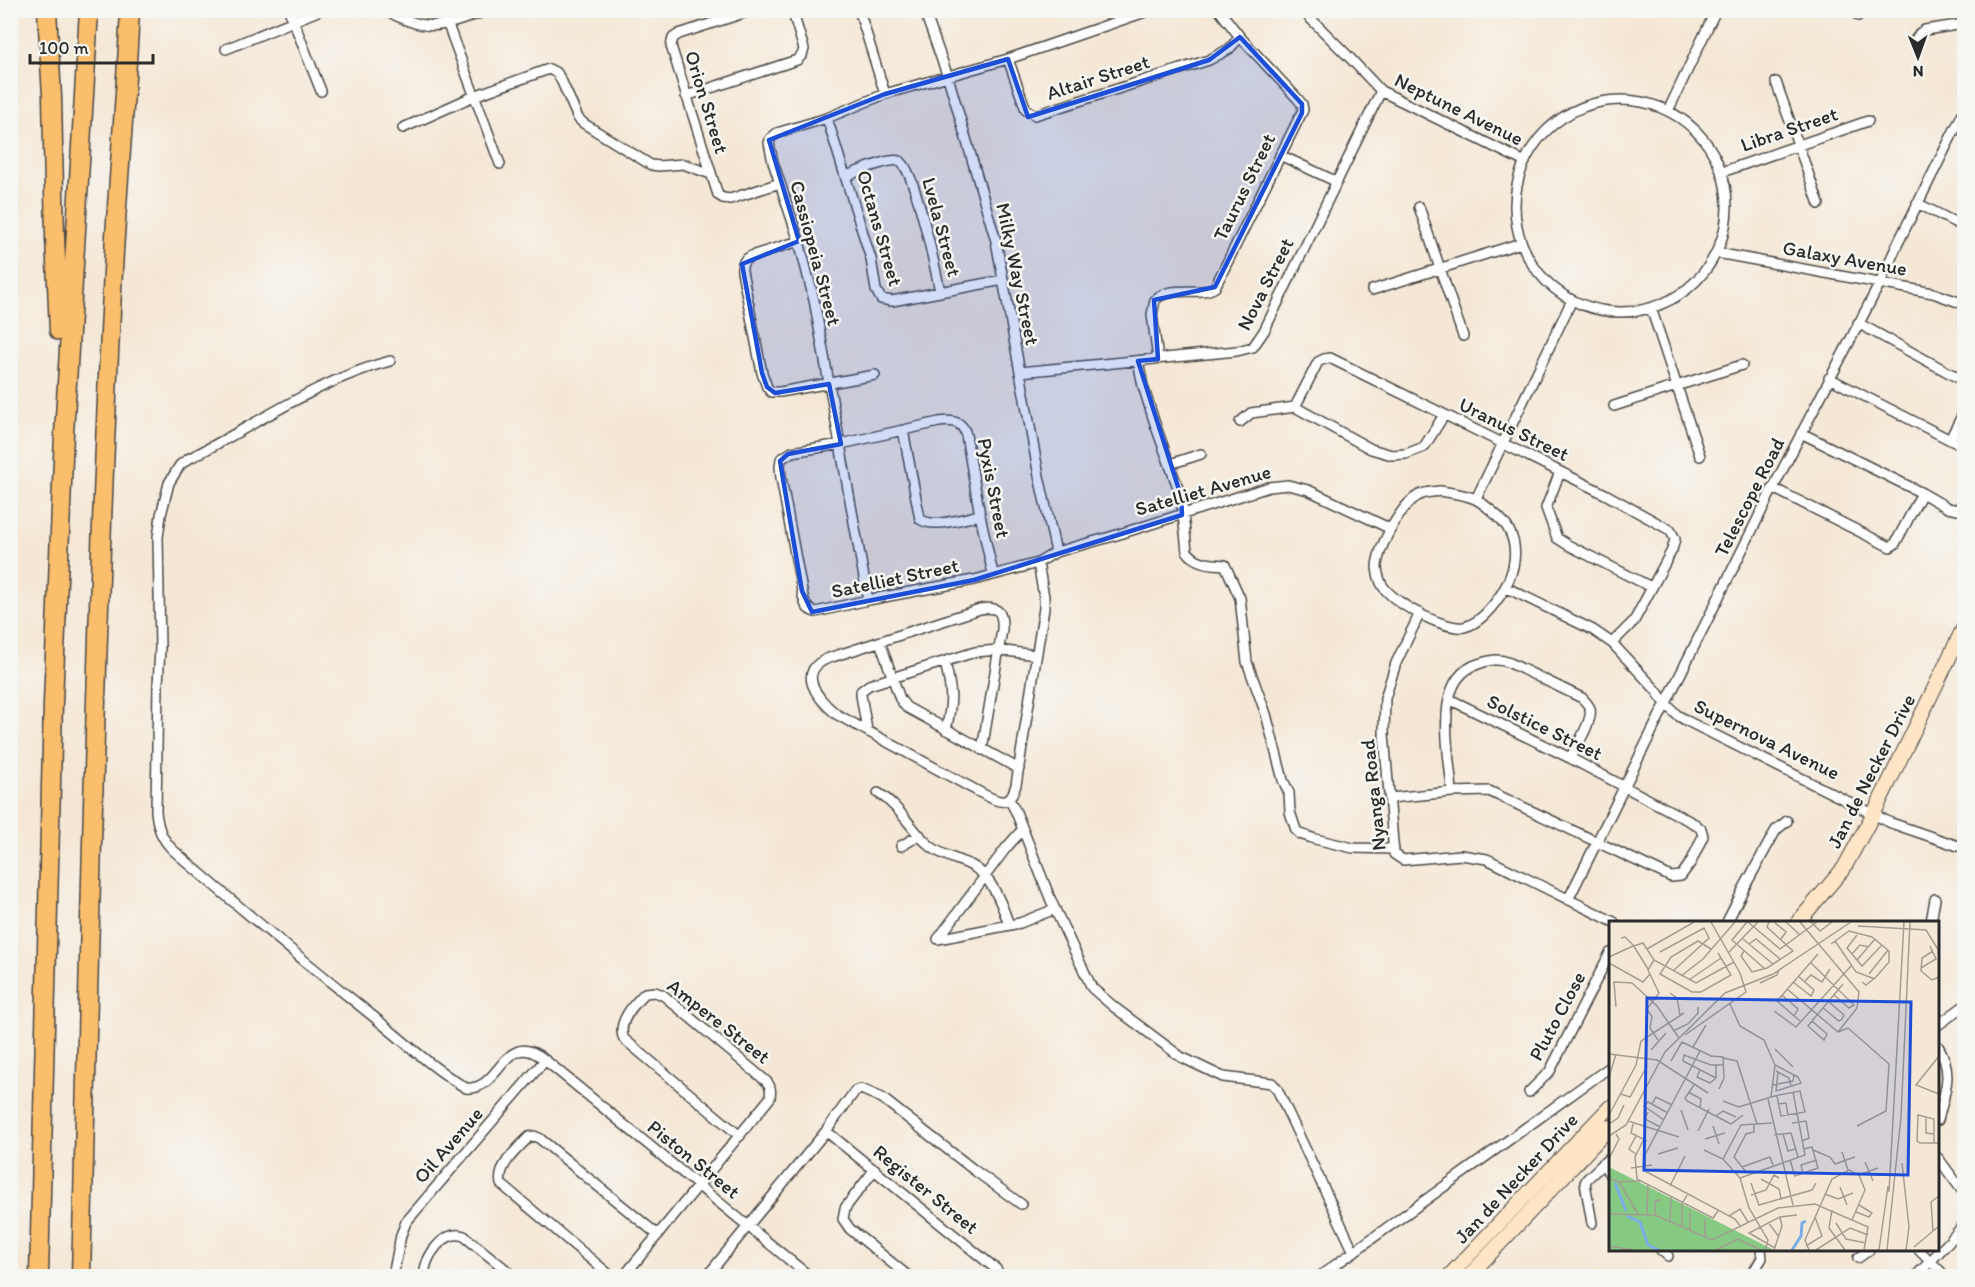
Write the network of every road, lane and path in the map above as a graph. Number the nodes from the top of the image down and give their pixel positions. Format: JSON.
{"nodes":[{"id":1,"x":46,"y":10,"type":"edge"},
{"id":2,"x":89,"y":10,"type":"edge"},
{"id":3,"x":132,"y":10,"type":"edge"},
{"id":4,"x":290,"y":10,"type":"edge"},
{"id":5,"x":320,"y":10,"type":"edge"},
{"id":6,"x":386,"y":10,"type":"edge"},
{"id":7,"x":488,"y":10,"type":"edge"},
{"id":8,"x":753,"y":10,"type":"edge"},
{"id":9,"x":792,"y":10,"type":"edge"},
{"id":10,"x":858,"y":10,"type":"edge"},
{"id":11,"x":924,"y":10,"type":"edge"},
{"id":12,"x":1152,"y":10,"type":"edge"},
{"id":13,"x":1219,"y":10,"type":"edge"},
{"id":14,"x":1302,"y":10,"type":"edge"},
{"id":15,"x":1716,"y":10,"type":"edge"},
{"id":16,"x":294,"y":21,"type":"junction"},
{"id":17,"x":1965,"y":24,"type":"edge"},
{"id":18,"x":448,"y":25,"type":"junction"},
{"id":19,"x":1240,"y":37,"type":"junction"},
{"id":20,"x":1913,"y":43,"type":"dead end"},
{"id":21,"x":226,"y":49,"type":"dead end"},
{"id":22,"x":1008,"y":59,"type":"junction"},
{"id":23,"x":948,"y":77,"type":"junction"},
{"id":24,"x":1776,"y":82,"type":"dead end"},
{"id":25,"x":321,"y":91,"type":"dead end"},
{"id":26,"x":1381,"y":92,"type":"junction"},
{"id":27,"x":885,"y":94,"type":"junction"},
{"id":28,"x":474,"y":96,"type":"junction"},
{"id":29,"x":686,"y":96,"type":"junction"},
{"id":30,"x":1668,"y":111,"type":"junction"},
{"id":31,"x":1965,"y":111,"type":"edge"},
{"id":32,"x":827,"y":118,"type":"junction"},
{"id":33,"x":1868,"y":121,"type":"dead end"},
{"id":34,"x":403,"y":128,"type":"dead end"},
{"id":35,"x":1798,"y":145,"type":"junction"},
{"id":36,"x":1280,"y":155,"type":"junction"},
{"id":37,"x":1525,"y":162,"type":"junction"},
{"id":38,"x":500,"y":164,"type":"dead end"},
{"id":39,"x":1722,"y":172,"type":"junction"},
{"id":40,"x":711,"y":174,"type":"junction"},
{"id":41,"x":846,"y":176,"type":"junction"},
{"id":42,"x":1337,"y":182,"type":"junction"},
{"id":43,"x":780,"y":183,"type":"junction"},
{"id":44,"x":1917,"y":203,"type":"junction"},
{"id":45,"x":1819,"y":204,"type":"dead end"},
{"id":46,"x":1419,"y":207,"type":"dead end"},
{"id":47,"x":1965,"y":227,"type":"edge"},
{"id":48,"x":799,"y":241,"type":"junction"},
{"id":49,"x":1521,"y":243,"type":"junction"},
{"id":50,"x":1717,"y":253,"type":"junction"},
{"id":51,"x":1440,"y":269,"type":"junction"},
{"id":52,"x":1003,"y":280,"type":"junction"},
{"id":53,"x":1880,"y":283,"type":"junction"},
{"id":54,"x":1372,"y":290,"type":"dead end"},
{"id":55,"x":940,"y":291,"type":"junction"},
{"id":56,"x":1572,"y":300,"type":"junction"},
{"id":57,"x":1965,"y":304,"type":"edge"},
{"id":58,"x":1651,"y":308,"type":"junction"},
{"id":59,"x":1858,"y":323,"type":"junction"},
{"id":60,"x":1463,"y":336,"type":"dead end"},
{"id":61,"x":1158,"y":359,"type":"junction"},
{"id":62,"x":390,"y":361,"type":"dead end"},
{"id":63,"x":1138,"y":361,"type":"junction"},
{"id":64,"x":1742,"y":365,"type":"dead end"},
{"id":65,"x":1020,"y":372,"type":"junction"},
{"id":66,"x":875,"y":375,"type":"dead end"},
{"id":67,"x":1829,"y":378,"type":"junction"},
{"id":68,"x":1965,"y":381,"type":"edge"},
{"id":69,"x":829,"y":384,"type":"junction"},
{"id":70,"x":1677,"y":386,"type":"junction"},
{"id":71,"x":1614,"y":406,"type":"dead end"},
{"id":72,"x":1295,"y":407,"type":"junction"},
{"id":73,"x":1965,"y":412,"type":"edge"},
{"id":74,"x":1444,"y":416,"type":"junction"},
{"id":75,"x":1240,"y":422,"type":"dead end"},
{"id":76,"x":903,"y":430,"type":"junction"},
{"id":77,"x":1801,"y":433,"type":"junction"},
{"id":78,"x":64,"y":434,"type":"junction"},
{"id":79,"x":1950,"y":439,"type":"junction"},
{"id":80,"x":1502,"y":442,"type":"junction"},
{"id":81,"x":840,"y":444,"type":"junction"},
{"id":82,"x":1965,"y":447,"type":"edge"},
{"id":83,"x":1201,"y":454,"type":"dead end"},
{"id":84,"x":1700,"y":456,"type":"dead end"},
{"id":85,"x":1170,"y":464,"type":"junction"},
{"id":86,"x":1560,"y":472,"type":"junction"},
{"id":87,"x":1773,"y":488,"type":"junction"},
{"id":88,"x":1923,"y":493,"type":"junction"},
{"id":89,"x":1476,"y":500,"type":"junction"},
{"id":90,"x":1962,"y":504,"type":"edge"},
{"id":91,"x":980,"y":514,"type":"junction"},
{"id":92,"x":1182,"y":514,"type":"junction"},
{"id":93,"x":1965,"y":519,"type":"edge"},
{"id":94,"x":1391,"y":529,"type":"junction"},
{"id":95,"x":1056,"y":552,"type":"junction"},
{"id":96,"x":1038,"y":563,"type":"junction"},
{"id":97,"x":993,"y":574,"type":"junction"},
{"id":98,"x":1505,"y":587,"type":"junction"},
{"id":99,"x":1651,"y":587,"type":"junction"},
{"id":100,"x":868,"y":600,"type":"junction"},
{"id":101,"x":1420,"y":613,"type":"junction"},
{"id":102,"x":1965,"y":627,"type":"edge"},
{"id":103,"x":880,"y":642,"type":"junction"},
{"id":104,"x":1612,"y":643,"type":"junction"},
{"id":105,"x":998,"y":650,"type":"junction"},
{"id":106,"x":1036,"y":655,"type":"junction"},
{"id":107,"x":945,"y":662,"type":"junction"},
{"id":108,"x":892,"y":677,"type":"junction"},
{"id":109,"x":1449,"y":699,"type":"junction"},
{"id":110,"x":1666,"y":704,"type":"junction"},
{"id":111,"x":867,"y":730,"type":"junction"},
{"id":112,"x":946,"y":730,"type":"junction"},
{"id":113,"x":982,"y":750,"type":"junction"},
{"id":114,"x":1570,"y":758,"type":"junction"},
{"id":115,"x":1019,"y":769,"type":"junction"},
{"id":116,"x":1625,"y":787,"type":"junction"},
{"id":117,"x":1452,"y":792,"type":"junction"},
{"id":118,"x":878,"y":793,"type":"dead end"},
{"id":119,"x":1390,"y":798,"type":"junction"},
{"id":120,"x":1009,"y":800,"type":"junction"},
{"id":121,"x":1874,"y":813,"type":"junction"},
{"id":122,"x":1787,"y":821,"type":"dead end"},
{"id":123,"x":1022,"y":830,"type":"junction"},
{"id":124,"x":920,"y":835,"type":"junction"},
{"id":125,"x":1597,"y":841,"type":"junction"},
{"id":126,"x":901,"y":846,"type":"dead end"},
{"id":127,"x":1965,"y":848,"type":"edge"},
{"id":128,"x":1394,"y":849,"type":"junction"},
{"id":129,"x":984,"y":877,"type":"junction"},
{"id":130,"x":1935,"y":899,"type":"dead end"},
{"id":131,"x":1568,"y":900,"type":"junction"},
{"id":132,"x":1055,"y":909,"type":"junction"},
{"id":133,"x":1612,"y":921,"type":"edge"},
{"id":134,"x":1728,"y":921,"type":"edge"},
{"id":135,"x":1798,"y":921,"type":"edge"},
{"id":136,"x":1930,"y":921,"type":"edge"},
{"id":137,"x":1009,"y":925,"type":"junction"},
{"id":138,"x":1609,"y":957,"type":"edge"},
{"id":139,"x":1963,"y":1010,"type":"edge"},
{"id":140,"x":1939,"y":1024,"type":"edge"},
{"id":141,"x":1939,"y":1048,"type":"edge"},
{"id":142,"x":544,"y":1060,"type":"junction"},
{"id":143,"x":1609,"y":1067,"type":"edge"},
{"id":144,"x":1529,"y":1092,"type":"dead end"},
{"id":145,"x":1609,"y":1109,"type":"edge"},
{"id":146,"x":1939,"y":1116,"type":"edge"},
{"id":147,"x":1609,"y":1129,"type":"edge"},
{"id":148,"x":826,"y":1131,"type":"junction"},
{"id":149,"x":740,"y":1136,"type":"junction"},
{"id":150,"x":1939,"y":1159,"type":"edge"},
{"id":151,"x":1607,"y":1160,"type":"edge"},
{"id":152,"x":875,"y":1169,"type":"junction"},
{"id":153,"x":698,"y":1187,"type":"junction"},
{"id":154,"x":1965,"y":1193,"type":"edge"},
{"id":155,"x":1021,"y":1204,"type":"dead end"},
{"id":156,"x":1592,"y":1223,"type":"dead end"},
{"id":157,"x":1965,"y":1224,"type":"edge"},
{"id":158,"x":748,"y":1226,"type":"junction"},
{"id":159,"x":658,"y":1235,"type":"junction"},
{"id":160,"x":1761,"y":1251,"type":"edge"},
{"id":161,"x":1868,"y":1251,"type":"edge"},
{"id":162,"x":1920,"y":1251,"type":"edge"},
{"id":163,"x":1354,"y":1252,"type":"junction"},
{"id":164,"x":1858,"y":1258,"type":"dead end"},
{"id":165,"x":1931,"y":1262,"type":"junction"},
{"id":166,"x":39,"y":1276,"type":"edge"},
{"id":167,"x":81,"y":1276,"type":"edge"},
{"id":168,"x":393,"y":1276,"type":"edge"},
{"id":169,"x":425,"y":1276,"type":"edge"},
{"id":170,"x":514,"y":1276,"type":"edge"},
{"id":171,"x":611,"y":1276,"type":"edge"},
{"id":172,"x":624,"y":1276,"type":"edge"},
{"id":173,"x":707,"y":1276,"type":"edge"},
{"id":174,"x":809,"y":1276,"type":"edge"},
{"id":175,"x":908,"y":1276,"type":"edge"},
{"id":176,"x":1000,"y":1276,"type":"edge"},
{"id":177,"x":1320,"y":1276,"type":"edge"},
{"id":178,"x":1449,"y":1276,"type":"edge"},
{"id":179,"x":1468,"y":1276,"type":"edge"},
{"id":180,"x":1751,"y":1276,"type":"edge"},
{"id":181,"x":1916,"y":1276,"type":"edge"},
{"id":182,"x":1945,"y":1276,"type":"edge"}],
"edges":[{"from":1,"to":78,"type":"highway"},
{"from":2,"to":78,"type":"highway"},
{"from":3,"to":167,"type":"highway"},
{"from":4,"to":16,"type":"street"},
{"from":5,"to":16,"type":"street"},
{"from":6,"to":18,"type":"street"},
{"from":7,"to":18,"type":"street"},
{"from":8,"to":29,"type":"street","name":"Orion Street"},
{"from":9,"to":29,"type":"street"},
{"from":10,"to":27,"type":"street"},
{"from":11,"to":23,"type":"street","name":"Milky Way Street"},
{"from":12,"to":22,"type":"street","name":"Cassiopeia Street"},
{"from":13,"to":19,"type":"street","name":"Taurus Street"},
{"from":14,"to":26,"type":"street","name":"Neptune Avenue"},
{"from":15,"to":30,"type":"street"},
{"from":16,"to":21,"type":"street"},
{"from":16,"to":25,"type":"street"},
{"from":17,"to":20,"type":"street"},
{"from":18,"to":28,"type":"street"},
{"from":19,"to":22,"type":"street","name":"Altair Street"},
{"from":19,"to":36,"type":"street","name":"Taurus Street"},
{"from":22,"to":23,"type":"street","name":"Cassiopeia Street"},
{"from":23,"to":27,"type":"street","name":"Cassiopeia Street"},
{"from":23,"to":52,"type":"street","name":"Milky Way Street"},
{"from":24,"to":35,"type":"street"},
{"from":26,"to":37,"type":"street","name":"Neptune Avenue"},
{"from":26,"to":42,"type":"street","name":"Nova Street"},
{"from":27,"to":32,"type":"street","name":"Cassiopeia Street"},
{"from":28,"to":34,"type":"street"},
{"from":28,"to":38,"type":"street"},
{"from":28,"to":40,"type":"street"},
{"from":29,"to":40,"type":"street","name":"Orion Street"},
{"from":30,"to":37,"type":"street"},
{"from":30,"to":39,"type":"street"},
{"from":31,"to":44,"type":"street","name":"Telescope Road"},
{"from":32,"to":41,"type":"street","name":"Octans Street"},
{"from":32,"to":43,"type":"street","name":"Cassiopeia Street"},
{"from":33,"to":35,"type":"street","name":"Libra Street"},
{"from":35,"to":39,"type":"street","name":"Libra Street"},
{"from":35,"to":45,"type":"street"},
{"from":36,"to":42,"type":"street"},
{"from":36,"to":61,"type":"street","name":"Taurus Street"},
{"from":37,"to":49,"type":"street"},
{"from":39,"to":50,"type":"street"},
{"from":40,"to":43,"type":"street","name":"Orion Street"},
{"from":41,"to":55,"type":"street","name":"Octans Street"},
{"from":41,"to":55,"type":"street","name":"Lvela Street"},
{"from":42,"to":61,"type":"street","name":"Nova Street"},
{"from":43,"to":48,"type":"street","name":"Cassiopeia Street"},
{"from":44,"to":47,"type":"street"},
{"from":44,"to":53,"type":"street","name":"Telescope Road"},
{"from":46,"to":51,"type":"street"},
{"from":48,"to":69,"type":"street","name":"Cassiopeia Street"},
{"from":48,"to":69,"type":"street"},
{"from":49,"to":51,"type":"street"},
{"from":49,"to":56,"type":"street"},
{"from":50,"to":53,"type":"street","name":"Galaxy Avenue"},
{"from":50,"to":58,"type":"street"},
{"from":51,"to":54,"type":"street"},
{"from":51,"to":60,"type":"street"},
{"from":52,"to":55,"type":"street","name":"Octans Street"},
{"from":52,"to":65,"type":"street","name":"Milky Way Street"},
{"from":53,"to":57,"type":"street","name":"Galaxy Avenue"},
{"from":53,"to":59,"type":"street","name":"Telescope Road"},
{"from":56,"to":58,"type":"street"},
{"from":56,"to":80,"type":"street"},
{"from":58,"to":70,"type":"street"},
{"from":59,"to":67,"type":"street","name":"Telescope Road"},
{"from":59,"to":68,"type":"street"},
{"from":61,"to":63,"type":"street","name":"Nova Street"},
{"from":62,"to":142,"type":"street"},
{"from":63,"to":65,"type":"street","name":"Nova Street"},
{"from":63,"to":85,"type":"street"},
{"from":64,"to":70,"type":"street"},
{"from":65,"to":95,"type":"street","name":"Milky Way Street"},
{"from":66,"to":69,"type":"street"},
{"from":67,"to":77,"type":"street","name":"Telescope Road"},
{"from":67,"to":79,"type":"street"},
{"from":69,"to":81,"type":"street","name":"Cassiopeia Street"},
{"from":70,"to":71,"type":"street"},
{"from":70,"to":84,"type":"street"},
{"from":72,"to":74,"type":"street"},
{"from":72,"to":74,"type":"street","name":"Uranus Street"},
{"from":72,"to":75,"type":"street"},
{"from":73,"to":79,"type":"street"},
{"from":74,"to":80,"type":"street","name":"Uranus Street"},
{"from":76,"to":81,"type":"street","name":"Pyxis Street"},
{"from":76,"to":91,"type":"street","name":"Pyxis Street"},
{"from":76,"to":91,"type":"street"},
{"from":77,"to":87,"type":"street","name":"Telescope Road"},
{"from":77,"to":88,"type":"street"},
{"from":78,"to":166,"type":"highway"},
{"from":79,"to":82,"type":"street"},
{"from":80,"to":86,"type":"street","name":"Uranus Street"},
{"from":80,"to":89,"type":"street"},
{"from":81,"to":100,"type":"street","name":"Cassiopeia Street"},
{"from":81,"to":100,"type":"street","name":"Satelliet Street"},
{"from":83,"to":85,"type":"street"},
{"from":85,"to":92,"type":"street"},
{"from":86,"to":99,"type":"street"},
{"from":86,"to":99,"type":"street","name":"Uranus Street"},
{"from":87,"to":88,"type":"street"},
{"from":87,"to":110,"type":"street","name":"Telescope Road"},
{"from":88,"to":90,"type":"street"},
{"from":89,"to":94,"type":"street"},
{"from":89,"to":98,"type":"street"},
{"from":90,"to":93,"type":"street"},
{"from":91,"to":97,"type":"street","name":"Pyxis Street"},
{"from":92,"to":94,"type":"street","name":"Satelliet Avenue"},
{"from":92,"to":95,"type":"street","name":"Satelliet Avenue"},
{"from":92,"to":128,"type":"street"},
{"from":94,"to":101,"type":"street"},
{"from":95,"to":96,"type":"street","name":"Satelliet Street"},
{"from":96,"to":97,"type":"street","name":"Satelliet Street"},
{"from":96,"to":106,"type":"street"},
{"from":97,"to":100,"type":"street","name":"Satelliet Street"},
{"from":98,"to":101,"type":"street"},
{"from":98,"to":104,"type":"street","name":"Supernova Avenue"},
{"from":99,"to":104,"type":"street","name":"Uranus Street"},
{"from":101,"to":119,"type":"street","name":"Nyanga Road"},
{"from":102,"to":121,"type":"main road","name":"Jan de Necker Drive"},
{"from":103,"to":105,"type":"street"},
{"from":103,"to":108,"type":"street"},
{"from":103,"to":111,"type":"street"},
{"from":104,"to":110,"type":"street","name":"Supernova Avenue"},
{"from":105,"to":106,"type":"street"},
{"from":105,"to":107,"type":"street"},
{"from":105,"to":113,"type":"street"},
{"from":106,"to":115,"type":"street"},
{"from":107,"to":108,"type":"street"},
{"from":107,"to":112,"type":"street"},
{"from":108,"to":111,"type":"street"},
{"from":108,"to":112,"type":"street"},
{"from":109,"to":114,"type":"street","name":"Solstice Street"},
{"from":109,"to":114,"type":"street"},
{"from":109,"to":117,"type":"street"},
{"from":110,"to":116,"type":"street","name":"Telescope Road"},
{"from":110,"to":121,"type":"street","name":"Supernova Avenue"},
{"from":111,"to":120,"type":"street"},
{"from":112,"to":113,"type":"street"},
{"from":113,"to":115,"type":"street"},
{"from":114,"to":116,"type":"street","name":"Solstice Street"},
{"from":115,"to":120,"type":"street"},
{"from":116,"to":125,"type":"street","name":"Telescope Road"},
{"from":116,"to":125,"type":"street","name":"Solstice Street"},
{"from":117,"to":119,"type":"street"},
{"from":117,"to":125,"type":"street"},
{"from":118,"to":124,"type":"street"},
{"from":119,"to":128,"type":"street","name":"Nyanga Road"},
{"from":120,"to":123,"type":"street"},
{"from":121,"to":127,"type":"street","name":"Supernova Avenue"},
{"from":121,"to":135,"type":"main road","name":"Jan de Necker Drive"},
{"from":122,"to":134,"type":"street"},
{"from":123,"to":129,"type":"street"},
{"from":123,"to":132,"type":"street"},
{"from":124,"to":126,"type":"street"},
{"from":124,"to":129,"type":"street"},
{"from":125,"to":131,"type":"street","name":"Telescope Road"},
{"from":128,"to":131,"type":"street","name":"Nyanga Road"},
{"from":129,"to":137,"type":"street"},
{"from":129,"to":137,"type":"street"},
{"from":130,"to":136,"type":"street"},
{"from":131,"to":133,"type":"street","name":"Nyanga Road"},
{"from":132,"to":137,"type":"street"},
{"from":132,"to":163,"type":"street"},
{"from":138,"to":144,"type":"street","name":"Pluto Close"},
{"from":139,"to":140,"type":"street"},
{"from":141,"to":146,"type":"street"},
{"from":142,"to":153,"type":"street","name":"Piston Street"},
{"from":142,"to":168,"type":"street","name":"Oil Avenue"},
{"from":143,"to":163,"type":"street"},
{"from":145,"to":178,"type":"main road","name":"Jan de Necker Drive"},
{"from":147,"to":179,"type":"main road","name":"Jan de Necker Drive"},
{"from":148,"to":152,"type":"street","name":"Register Street"},
{"from":148,"to":155,"type":"street"},
{"from":148,"to":158,"type":"street"},
{"from":149,"to":149,"type":"street","name":"Ampere Street"},
{"from":149,"to":153,"type":"street","name":"Ampere Street"},
{"from":150,"to":154,"type":"street"},
{"from":151,"to":156,"type":"street"},
{"from":152,"to":175,"type":"street"},
{"from":152,"to":176,"type":"street","name":"Register Street"},
{"from":153,"to":158,"type":"street","name":"Piston Street"},
{"from":153,"to":159,"type":"street","name":"Ampere Street"},
{"from":157,"to":165,"type":"street"},
{"from":158,"to":173,"type":"street"},
{"from":158,"to":174,"type":"street","name":"Piston Street"},
{"from":159,"to":171,"type":"street"},
{"from":159,"to":172,"type":"street","name":"Ampere Street"},
{"from":160,"to":180,"type":"street"},
{"from":161,"to":164,"type":"street"},
{"from":162,"to":165,"type":"street"},
{"from":163,"to":177,"type":"street"},
{"from":165,"to":181,"type":"street"},
{"from":165,"to":182,"type":"street"},
{"from":169,"to":170,"type":"street"}]}
